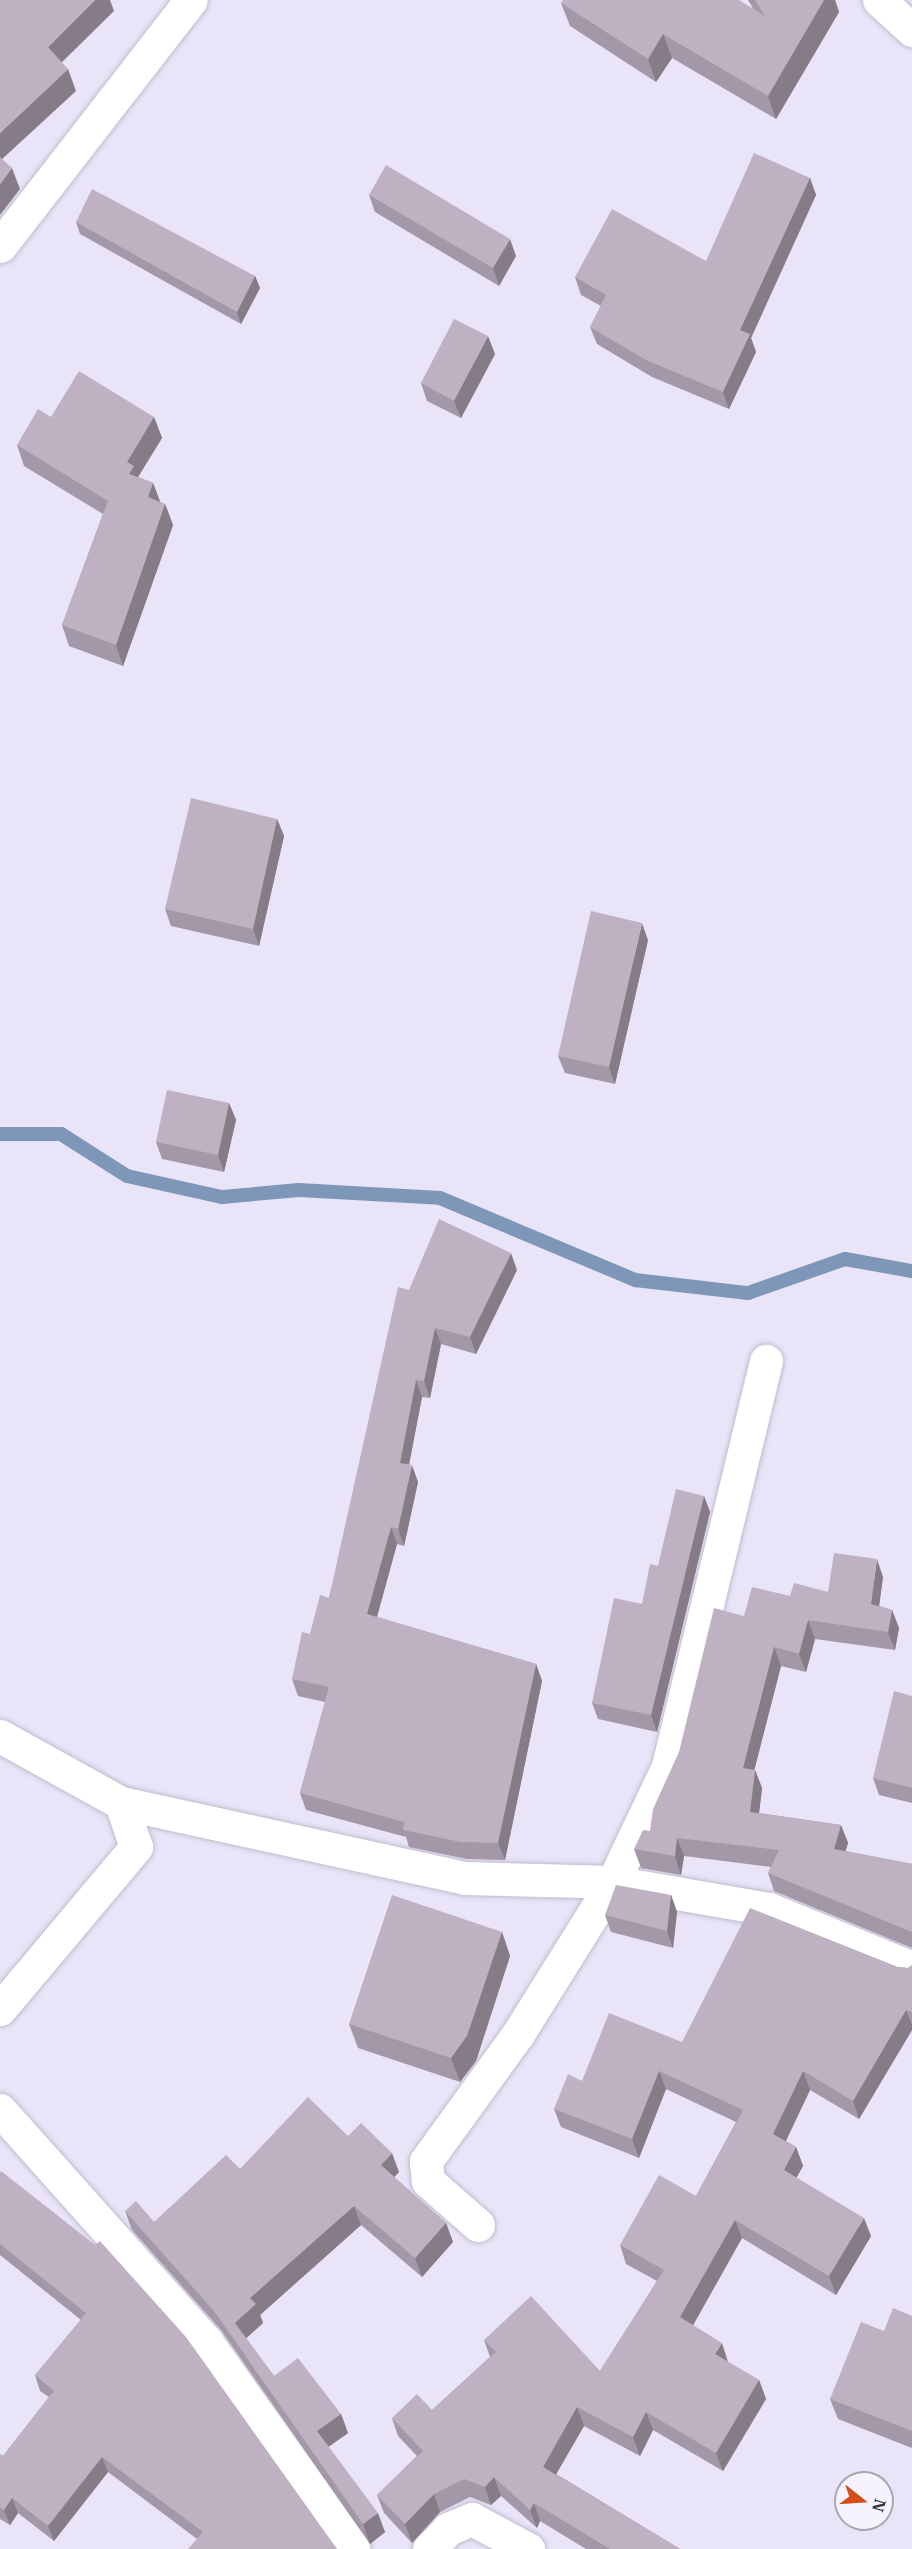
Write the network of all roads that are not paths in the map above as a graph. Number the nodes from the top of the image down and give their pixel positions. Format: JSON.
{"nodes":[{"id":1,"x":191,"y":0,"type":"edge"},
{"id":2,"x":879,"y":0,"type":"edge"},
{"id":3,"x":912,"y":30,"type":"edge"},
{"id":4,"x":0,"y":246,"type":"edge"},
{"id":5,"x":766,"y":1361,"type":"dead end"},
{"id":6,"x":0,"y":1737,"type":"edge"},
{"id":7,"x":121,"y":1803,"type":"junction"},
{"id":8,"x":613,"y":1882,"type":"junction"},
{"id":9,"x":912,"y":1968,"type":"edge"},
{"id":10,"x":0,"y":2009,"type":"edge"},
{"id":11,"x":0,"y":2110,"type":"edge"},
{"id":12,"x":478,"y":2225,"type":"dead end"},
{"id":13,"x":346,"y":2546,"type":"edge"},
{"id":14,"x":429,"y":2549,"type":"edge"},
{"id":15,"x":528,"y":2549,"type":"edge"}],
"edges":[{"from":1,"to":4,"type":"street"},
{"from":2,"to":3,"type":"street"},
{"from":5,"to":8,"type":"street"},
{"from":6,"to":7,"type":"street"},
{"from":7,"to":8,"type":"street"},
{"from":7,"to":10,"type":"street"},
{"from":8,"to":9,"type":"street"},
{"from":8,"to":12,"type":"street"},
{"from":11,"to":13,"type":"street"},
{"from":14,"to":15,"type":"street"}]}
